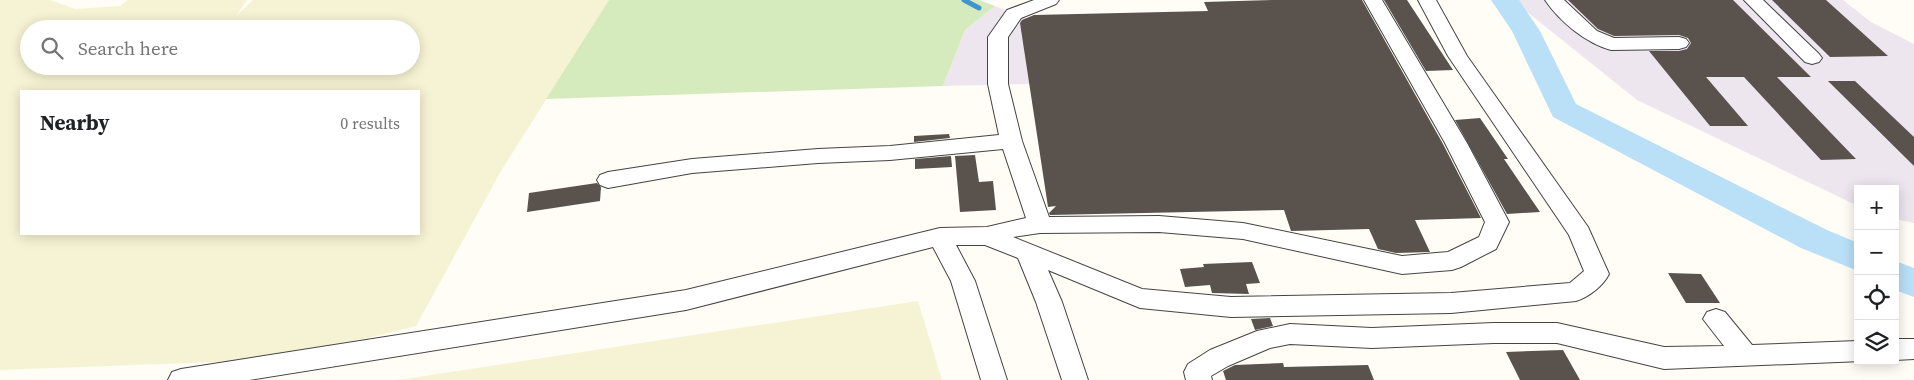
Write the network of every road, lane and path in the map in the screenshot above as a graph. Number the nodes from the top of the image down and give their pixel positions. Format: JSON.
{"nodes":[{"id":1,"x":1050,"y":0,"type":"edge"},
{"id":2,"x":1373,"y":0,"type":"edge"},
{"id":3,"x":1428,"y":0,"type":"edge"},
{"id":4,"x":1554,"y":0,"type":"edge"},
{"id":5,"x":1753,"y":0,"type":"edge"},
{"id":6,"x":1679,"y":44,"type":"dead end"},
{"id":7,"x":1812,"y":58,"type":"dead end"},
{"id":8,"x":1011,"y":141,"type":"junction"},
{"id":9,"x":608,"y":180,"type":"dead end"},
{"id":10,"x":1040,"y":225,"type":"junction"},
{"id":11,"x":986,"y":236,"type":"junction"},
{"id":12,"x":940,"y":237,"type":"junction"},
{"id":13,"x":1028,"y":253,"type":"junction"},
{"id":14,"x":1716,"y":319,"type":"dead end"},
{"id":15,"x":1914,"y":349,"type":"edge"},
{"id":16,"x":1899,"y":350,"type":"edge"},
{"id":17,"x":1854,"y":352,"type":"edge"},
{"id":18,"x":1745,"y":356,"type":"junction"},
{"id":19,"x":181,"y":380,"type":"edge"},
{"id":20,"x":994,"y":380,"type":"edge"},
{"id":21,"x":1075,"y":380,"type":"edge"},
{"id":22,"x":1199,"y":380,"type":"edge"}],
"edges":[{"from":1,"to":8,"type":"street"},
{"from":2,"to":10,"type":"street"},
{"from":3,"to":13,"type":"street"},
{"from":4,"to":6,"type":"street"},
{"from":5,"to":7,"type":"street"},
{"from":8,"to":9,"type":"street"},
{"from":8,"to":10,"type":"street"},
{"from":10,"to":11,"type":"street"},
{"from":11,"to":12,"type":"street"},
{"from":11,"to":13,"type":"street"},
{"from":12,"to":19,"type":"street"},
{"from":12,"to":20,"type":"street"},
{"from":13,"to":21,"type":"street"},
{"from":14,"to":18,"type":"street"},
{"from":15,"to":16,"type":"street"},
{"from":17,"to":18,"type":"street"},
{"from":18,"to":22,"type":"street"}]}
